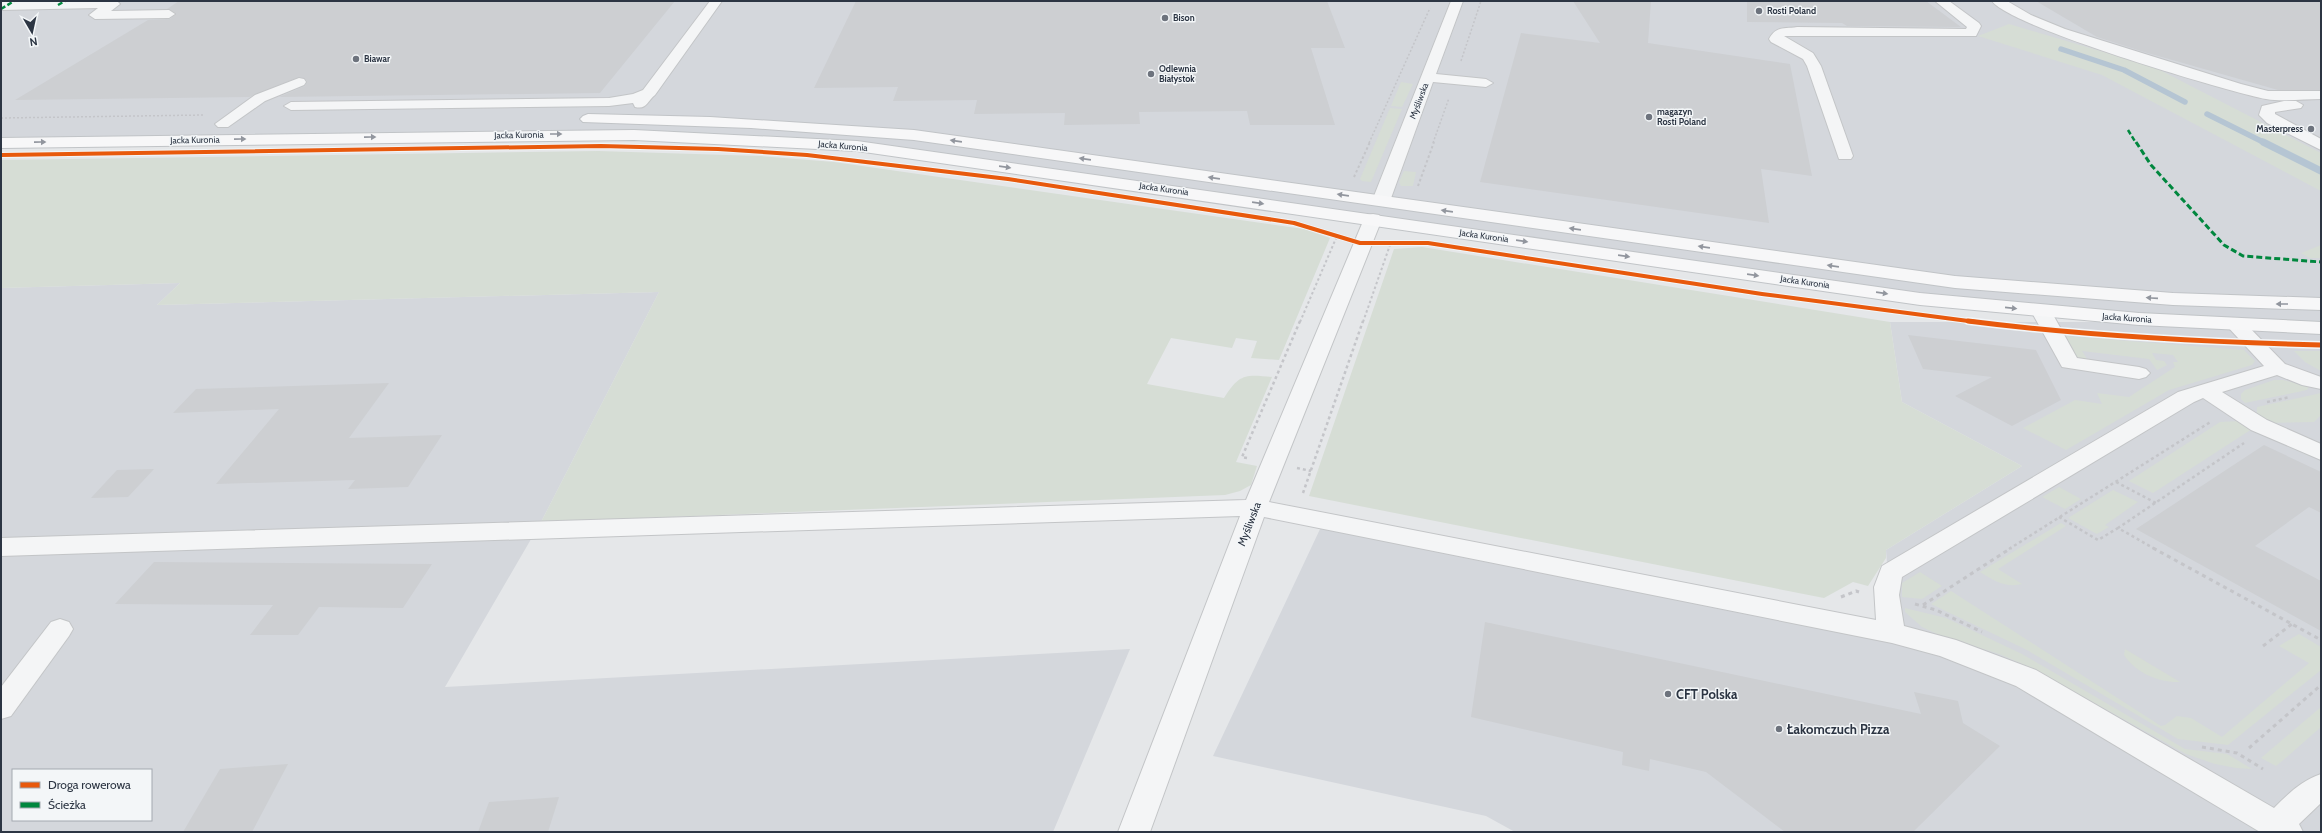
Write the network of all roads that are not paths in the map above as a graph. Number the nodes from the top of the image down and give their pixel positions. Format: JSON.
{"nodes":[{"id":1,"x":716,"y":1,"type":"edge"},
{"id":2,"x":1457,"y":1,"type":"edge"},
{"id":3,"x":1941,"y":1,"type":"edge"},
{"id":4,"x":1998,"y":1,"type":"edge"},
{"id":5,"x":1,"y":6,"type":"edge"},
{"id":6,"x":169,"y":14,"type":"dead end"},
{"id":7,"x":1428,"y":77,"type":"junction"},
{"id":8,"x":299,"y":82,"type":"dead end"},
{"id":9,"x":1486,"y":83,"type":"dead end"},
{"id":10,"x":650,"y":92,"type":"junction"},
{"id":11,"x":2321,"y":95,"type":"edge"},
{"id":12,"x":2321,"y":104,"type":"edge"},
{"id":13,"x":291,"y":106,"type":"dead end"},
{"id":14,"x":632,"y":119,"type":"junction"},
{"id":15,"x":576,"y":120,"type":"dead end"},
{"id":16,"x":207,"y":124,"type":"dead end"},
{"id":17,"x":223,"y":124,"type":"junction"},
{"id":18,"x":246,"y":124,"type":"dead end"},
{"id":19,"x":1,"y":143,"type":"edge"},
{"id":20,"x":2321,"y":145,"type":"edge"},
{"id":21,"x":1845,"y":156,"type":"dead end"},
{"id":22,"x":1377,"y":210,"type":"junction"},
{"id":23,"x":2321,"y":304,"type":"edge"},
{"id":24,"x":2041,"y":311,"type":"junction"},
{"id":25,"x":2236,"y":325,"type":"junction"},
{"id":26,"x":2321,"y":328,"type":"edge"},
{"id":27,"x":2278,"y":368,"type":"junction"},
{"id":28,"x":2139,"y":373,"type":"dead end"},
{"id":29,"x":2321,"y":383,"type":"edge"},
{"id":30,"x":2205,"y":390,"type":"junction"},
{"id":31,"x":2321,"y":453,"type":"edge"},
{"id":32,"x":1255,"y":508,"type":"junction"},
{"id":33,"x":1,"y":547,"type":"edge"},
{"id":34,"x":60,"y":629,"type":"dead end"},
{"id":35,"x":1892,"y":634,"type":"junction"},
{"id":36,"x":1,"y":708,"type":"edge"},
{"id":37,"x":2321,"y":787,"type":"edge"},
{"id":38,"x":2282,"y":829,"type":"edge"},
{"id":39,"x":1134,"y":832,"type":"edge"}],
"edges":[{"from":1,"to":10,"type":"street"},
{"from":2,"to":7,"type":"street","name":"Myśliwska"},
{"from":3,"to":21,"type":"street"},
{"from":4,"to":11,"type":"street"},
{"from":5,"to":6,"type":"street"},
{"from":7,"to":9,"type":"street"},
{"from":7,"to":22,"type":"street","name":"Myśliwska"},
{"from":8,"to":17,"type":"street"},
{"from":10,"to":13,"type":"street"},
{"from":10,"to":14,"type":"street"},
{"from":12,"to":20,"type":"street"},
{"from":14,"to":15,"type":"main road","name":"Jacka Kuronia"},
{"from":22,"to":14,"type":"main road","name":"Jacka Kuronia","one_way":true},
{"from":16,"to":17,"type":"main road","name":"Jacka Kuronia"},
{"from":17,"to":18,"type":"main road","name":"Jacka Kuronia"},
{"from":19,"to":22,"type":"main road","name":"Jacka Kuronia","one_way":true},
{"from":23,"to":22,"type":"main road","name":"Jacka Kuronia","one_way":true},
{"from":22,"to":24,"type":"main road","name":"Jacka Kuronia","one_way":true},
{"from":22,"to":32,"type":"street","name":"Myśliwska"},
{"from":24,"to":25,"type":"main road","name":"Jacka Kuronia"},
{"from":24,"to":28,"type":"street"},
{"from":25,"to":26,"type":"main road","name":"Jacka Kuronia"},
{"from":25,"to":27,"type":"street"},
{"from":27,"to":29,"type":"street"},
{"from":27,"to":30,"type":"street"},
{"from":30,"to":31,"type":"street"},
{"from":30,"to":35,"type":"street"},
{"from":32,"to":33,"type":"street"},
{"from":32,"to":35,"type":"street"},
{"from":32,"to":39,"type":"street","name":"Myśliwska"},
{"from":34,"to":36,"type":"street"},
{"from":35,"to":38,"type":"street"},
{"from":37,"to":38,"type":"street"}]}
